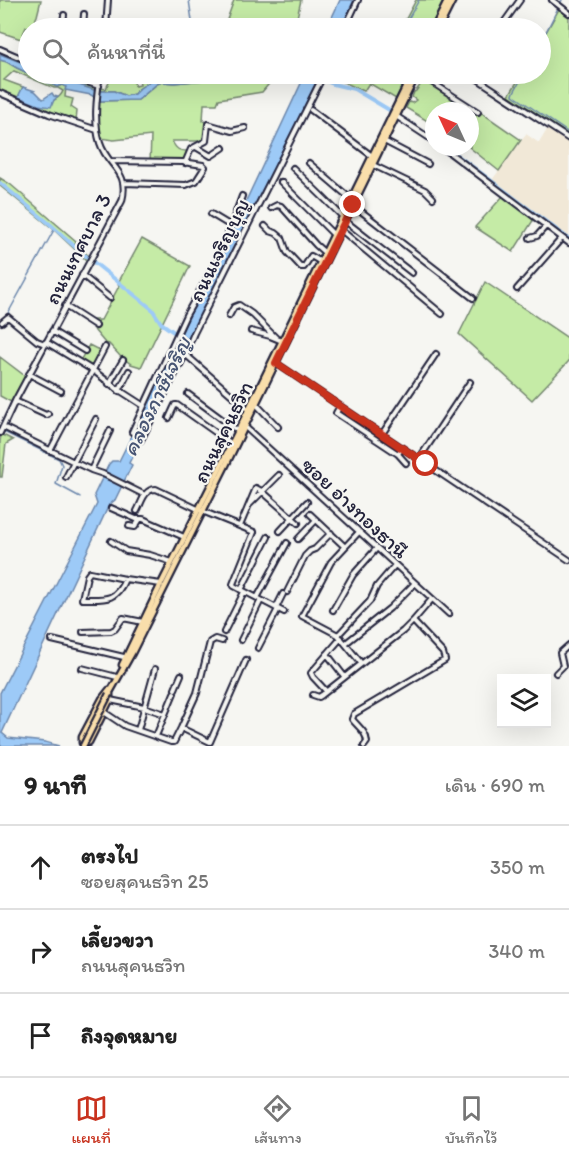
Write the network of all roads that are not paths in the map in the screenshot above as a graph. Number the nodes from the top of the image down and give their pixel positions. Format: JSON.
{"nodes":[{"id":1,"x":108,"y":0,"type":"edge"},
{"id":2,"x":358,"y":0,"type":"edge"},
{"id":3,"x":448,"y":0,"type":"edge"},
{"id":4,"x":453,"y":0,"type":"edge"},
{"id":5,"x":520,"y":0,"type":"edge"},
{"id":6,"x":552,"y":0,"type":"edge"},
{"id":7,"x":559,"y":2,"type":"edge"},
{"id":8,"x":569,"y":13,"type":"edge"},
{"id":9,"x":84,"y":14,"type":"dead end"},
{"id":10,"x":64,"y":15,"type":"dead end"},
{"id":11,"x":64,"y":18,"type":"edge"},
{"id":12,"x":84,"y":18,"type":"edge"},
{"id":13,"x":107,"y":18,"type":"edge"},
{"id":14,"x":350,"y":18,"type":"edge"},
{"id":15,"x":441,"y":18,"type":"edge"},
{"id":16,"x":443,"y":18,"type":"edge"},
{"id":17,"x":507,"y":18,"type":"edge"},
{"id":18,"x":0,"y":49,"type":"edge"},
{"id":19,"x":18,"y":57,"type":"edge"},
{"id":20,"x":90,"y":84,"type":"edge"},
{"id":21,"x":99,"y":84,"type":"edge"},
{"id":22,"x":319,"y":84,"type":"edge"},
{"id":23,"x":411,"y":84,"type":"edge"},
{"id":24,"x":411,"y":84,"type":"edge"},
{"id":25,"x":432,"y":84,"type":"edge"},
{"id":26,"x":485,"y":84,"type":"edge"},
{"id":27,"x":99,"y":87,"type":"junction"},
{"id":28,"x":0,"y":93,"type":"edge"},
{"id":29,"x":462,"y":102,"type":"edge"},
{"id":30,"x":311,"y":110,"type":"dead end"},
{"id":31,"x":396,"y":116,"type":"junction"},
{"id":32,"x":245,"y":128,"type":"dead end"},
{"id":33,"x":97,"y":130,"type":"junction"},
{"id":34,"x":425,"y":135,"type":"edge"},
{"id":35,"x":569,"y":139,"type":"edge"},
{"id":36,"x":384,"y":141,"type":"junction"},
{"id":37,"x":196,"y":146,"type":"junction"},
{"id":38,"x":223,"y":148,"type":"dead end"},
{"id":39,"x":372,"y":156,"type":"junction"},
{"id":40,"x":454,"y":156,"type":"edge"},
{"id":41,"x":111,"y":161,"type":"junction"},
{"id":42,"x":185,"y":163,"type":"junction"},
{"id":43,"x":309,"y":163,"type":"dead end"},
{"id":44,"x":428,"y":164,"type":"dead end"},
{"id":45,"x":373,"y":165,"type":"junction"},
{"id":46,"x":293,"y":168,"type":"dead end"},
{"id":47,"x":281,"y":182,"type":"dead end"},
{"id":48,"x":124,"y":183,"type":"junction"},
{"id":49,"x":242,"y":196,"type":"dead end"},
{"id":50,"x":433,"y":198,"type":"dead end"},
{"id":51,"x":351,"y":199,"type":"junction"},
{"id":52,"x":353,"y":205,"type":"junction"},
{"id":53,"x":271,"y":208,"type":"dead end"},
{"id":54,"x":212,"y":214,"type":"dead end"},
{"id":55,"x":343,"y":219,"type":"junction"},
{"id":56,"x":231,"y":226,"type":"junction"},
{"id":57,"x":266,"y":226,"type":"dead end"},
{"id":58,"x":546,"y":226,"type":"junction"},
{"id":59,"x":340,"y":230,"type":"junction"},
{"id":60,"x":334,"y":235,"type":"junction"},
{"id":61,"x":530,"y":238,"type":"dead end"},
{"id":62,"x":562,"y":238,"type":"junction"},
{"id":63,"x":569,"y":243,"type":"edge"},
{"id":64,"x":325,"y":253,"type":"junction"},
{"id":65,"x":321,"y":262,"type":"junction"},
{"id":66,"x":412,"y":273,"type":"dead end"},
{"id":67,"x":82,"y":275,"type":"junction"},
{"id":68,"x":517,"y":289,"type":"dead end"},
{"id":69,"x":110,"y":298,"type":"dead end"},
{"id":70,"x":473,"y":298,"type":"dead end"},
{"id":71,"x":65,"y":306,"type":"junction"},
{"id":72,"x":442,"y":314,"type":"dead end"},
{"id":73,"x":229,"y":316,"type":"dead end"},
{"id":74,"x":2,"y":322,"type":"dead end"},
{"id":75,"x":96,"y":326,"type":"dead end"},
{"id":76,"x":52,"y":331,"type":"junction"},
{"id":77,"x":250,"y":331,"type":"dead end"},
{"id":78,"x":276,"y":338,"type":"junction"},
{"id":79,"x":282,"y":341,"type":"junction"},
{"id":80,"x":46,"y":343,"type":"junction"},
{"id":81,"x":105,"y":347,"type":"dead end"},
{"id":82,"x":85,"y":351,"type":"dead end"},
{"id":83,"x":170,"y":351,"type":"junction"},
{"id":84,"x":436,"y":354,"type":"dead end"},
{"id":85,"x":183,"y":357,"type":"junction"},
{"id":86,"x":123,"y":360,"type":"dead end"},
{"id":87,"x":274,"y":362,"type":"junction"},
{"id":88,"x":94,"y":371,"type":"junction"},
{"id":89,"x":129,"y":371,"type":"dead end"},
{"id":90,"x":29,"y":374,"type":"junction"},
{"id":91,"x":470,"y":382,"type":"dead end"},
{"id":92,"x":109,"y":384,"type":"junction"},
{"id":93,"x":61,"y":391,"type":"dead end"},
{"id":94,"x":119,"y":391,"type":"junction"},
{"id":95,"x":188,"y":394,"type":"dead end"},
{"id":96,"x":15,"y":401,"type":"junction"},
{"id":97,"x":255,"y":404,"type":"junction"},
{"id":98,"x":144,"y":406,"type":"junction"},
{"id":99,"x":340,"y":406,"type":"junction"},
{"id":100,"x":250,"y":411,"type":"junction"},
{"id":101,"x":48,"y":414,"type":"dead end"},
{"id":102,"x":169,"y":418,"type":"dead end"},
{"id":103,"x":96,"y":419,"type":"dead end"},
{"id":104,"x":243,"y":426,"type":"junction"},
{"id":105,"x":3,"y":427,"type":"junction"},
{"id":106,"x":278,"y":427,"type":"dead end"},
{"id":107,"x":238,"y":431,"type":"junction"},
{"id":108,"x":110,"y":432,"type":"dead end"},
{"id":109,"x":132,"y":432,"type":"dead end"},
{"id":110,"x":0,"y":433,"type":"edge"},
{"id":111,"x":382,"y":434,"type":"junction"},
{"id":112,"x":141,"y":440,"type":"dead end"},
{"id":113,"x":233,"y":444,"type":"junction"},
{"id":114,"x":402,"y":448,"type":"junction"},
{"id":115,"x":50,"y":451,"type":"junction"},
{"id":116,"x":398,"y":454,"type":"junction"},
{"id":117,"x":419,"y":459,"type":"junction"},
{"id":118,"x":74,"y":462,"type":"junction"},
{"id":119,"x":405,"y":463,"type":"dead end"},
{"id":120,"x":91,"y":470,"type":"junction"},
{"id":121,"x":279,"y":476,"type":"dead end"},
{"id":122,"x":66,"y":477,"type":"dead end"},
{"id":123,"x":263,"y":492,"type":"junction"},
{"id":124,"x":145,"y":495,"type":"junction"},
{"id":125,"x":307,"y":502,"type":"dead end"},
{"id":126,"x":248,"y":507,"type":"junction"},
{"id":127,"x":111,"y":508,"type":"dead end"},
{"id":128,"x":200,"y":510,"type":"junction"},
{"id":129,"x":137,"y":512,"type":"dead end"},
{"id":130,"x":310,"y":514,"type":"dead end"},
{"id":131,"x":141,"y":518,"type":"junction"},
{"id":132,"x":292,"y":518,"type":"junction"},
{"id":133,"x":316,"y":520,"type":"junction"},
{"id":134,"x":298,"y":523,"type":"dead end"},
{"id":135,"x":129,"y":526,"type":"dead end"},
{"id":136,"x":240,"y":526,"type":"junction"},
{"id":137,"x":280,"y":531,"type":"dead end"},
{"id":138,"x":359,"y":532,"type":"junction"},
{"id":139,"x":331,"y":534,"type":"junction"},
{"id":140,"x":184,"y":537,"type":"junction"},
{"id":141,"x":268,"y":537,"type":"dead end"},
{"id":142,"x":298,"y":538,"type":"dead end"},
{"id":143,"x":111,"y":541,"type":"dead end"},
{"id":144,"x":287,"y":543,"type":"dead end"},
{"id":145,"x":345,"y":547,"type":"junction"},
{"id":146,"x":377,"y":548,"type":"junction"},
{"id":147,"x":569,"y":560,"type":"edge"},
{"id":148,"x":172,"y":562,"type":"junction"},
{"id":149,"x":395,"y":565,"type":"junction"},
{"id":150,"x":125,"y":579,"type":"junction"},
{"id":151,"x":415,"y":583,"type":"junction"},
{"id":152,"x":163,"y":584,"type":"junction"},
{"id":153,"x":243,"y":591,"type":"junction"},
{"id":154,"x":259,"y":599,"type":"junction"},
{"id":155,"x":432,"y":599,"type":"junction"},
{"id":156,"x":154,"y":602,"type":"junction"},
{"id":157,"x":277,"y":608,"type":"junction"},
{"id":158,"x":333,"y":610,"type":"dead end"},
{"id":159,"x":284,"y":612,"type":"dead end"},
{"id":160,"x":449,"y":615,"type":"dead end"},
{"id":161,"x":413,"y":621,"type":"junction"},
{"id":162,"x":143,"y":622,"type":"junction"},
{"id":163,"x":83,"y":632,"type":"dead end"},
{"id":164,"x":224,"y":632,"type":"dead end"},
{"id":165,"x":340,"y":636,"type":"junction"},
{"id":166,"x":52,"y":640,"type":"dead end"},
{"id":167,"x":241,"y":640,"type":"dead end"},
{"id":168,"x":222,"y":641,"type":"dead end"},
{"id":169,"x":345,"y":643,"type":"junction"},
{"id":170,"x":569,"y":645,"type":"edge"},
{"id":171,"x":258,"y":648,"type":"dead end"},
{"id":172,"x":327,"y":654,"type":"junction"},
{"id":173,"x":127,"y":658,"type":"junction"},
{"id":174,"x":246,"y":660,"type":"dead end"},
{"id":175,"x":361,"y":663,"type":"junction"},
{"id":176,"x":82,"y":668,"type":"dead end"},
{"id":177,"x":155,"y":669,"type":"dead end"},
{"id":178,"x":555,"y":674,"type":"dead end"},
{"id":179,"x":118,"y":675,"type":"junction"},
{"id":180,"x":181,"y":675,"type":"dead end"},
{"id":181,"x":344,"y":676,"type":"junction"},
{"id":182,"x":326,"y":691,"type":"junction"},
{"id":183,"x":110,"y":693,"type":"junction"},
{"id":184,"x":313,"y":695,"type":"dead end"},
{"id":185,"x":144,"y":707,"type":"junction"},
{"id":186,"x":104,"y":712,"type":"junction"},
{"id":187,"x":165,"y":714,"type":"junction"},
{"id":188,"x":181,"y":728,"type":"junction"},
{"id":189,"x":138,"y":730,"type":"junction"},
{"id":190,"x":156,"y":736,"type":"junction"},
{"id":191,"x":209,"y":744,"type":"edge"},
{"id":192,"x":83,"y":746,"type":"edge"},
{"id":193,"x":364,"y":746,"type":"edge"}],
"edges":[{"from":1,"to":13,"type":"street"},
{"from":2,"to":14,"type":"street"},
{"from":3,"to":15,"type":"main road"},
{"from":4,"to":16,"type":"main road"},
{"from":5,"to":17,"type":"street"},
{"from":6,"to":7,"type":"street"},
{"from":7,"to":8,"type":"street"},
{"from":9,"to":12,"type":"street"},
{"from":10,"to":11,"type":"street"},
{"from":18,"to":19,"type":"street"},
{"from":20,"to":27,"type":"street"},
{"from":21,"to":27,"type":"street","name":"ถนนเทศบาล 3"},
{"from":22,"to":85,"type":"street","name":"ถนนเจริญบุญ"},
{"from":23,"to":31,"type":"main road","name":"ถนนสุคนธวิท"},
{"from":24,"to":39,"type":"main road","name":"ถนนสุคนธวิท"},
{"from":25,"to":29,"type":"street"},
{"from":26,"to":35,"type":"street"},
{"from":27,"to":33,"type":"street","name":"ถนนเทศบาล 3"},
{"from":28,"to":33,"type":"street"},
{"from":30,"to":39,"type":"street"},
{"from":31,"to":34,"type":"street"},
{"from":31,"to":36,"type":"main road","name":"ถนนสุคนธวิท"},
{"from":32,"to":37,"type":"street"},
{"from":33,"to":41,"type":"street","name":"ถนนเทศบาล 3"},
{"from":36,"to":44,"type":"street"},
{"from":36,"to":45,"type":"main road","name":"ถนนสุคนธวิท"},
{"from":37,"to":38,"type":"street"},
{"from":37,"to":42,"type":"street"},
{"from":39,"to":51,"type":"main road","name":"ถนนสุคนธวิท"},
{"from":40,"to":58,"type":"street"},
{"from":41,"to":42,"type":"street"},
{"from":41,"to":48,"type":"street","name":"ถนนเทศบาล 3"},
{"from":42,"to":48,"type":"street"},
{"from":43,"to":51,"type":"street"},
{"from":45,"to":50,"type":"street"},
{"from":45,"to":52,"type":"main road","name":"ถนนสุคนธวิท"},
{"from":46,"to":55,"type":"street"},
{"from":47,"to":60,"type":"street"},
{"from":48,"to":67,"type":"street","name":"ถนนเทศบาล 3"},
{"from":49,"to":56,"type":"street"},
{"from":51,"to":55,"type":"main road","name":"ถนนสุคนธวิท"},
{"from":52,"to":55,"type":"main road","name":"ถนนสุคนธวิท"},
{"from":52,"to":70,"type":"street"},
{"from":53,"to":64,"type":"street"},
{"from":54,"to":56,"type":"street"},
{"from":55,"to":59,"type":"main road","name":"ถนนสุคนธวิท"},
{"from":55,"to":60,"type":"main road","name":"ถนนสุคนธวิท"},
{"from":55,"to":66,"type":"street"},
{"from":56,"to":83,"type":"street"},
{"from":57,"to":65,"type":"street"},
{"from":58,"to":61,"type":"street"},
{"from":58,"to":62,"type":"street"},
{"from":59,"to":72,"type":"street"},
{"from":59,"to":87,"type":"main road","name":"ถนนสุคนธวิท"},
{"from":60,"to":64,"type":"main road","name":"ถนนสุคนธวิท"},
{"from":62,"to":63,"type":"street"},
{"from":62,"to":68,"type":"street"},
{"from":64,"to":65,"type":"main road","name":"ถนนสุคนธวิท"},
{"from":65,"to":79,"type":"main road","name":"ถนนสุคนธวิท"},
{"from":67,"to":69,"type":"street"},
{"from":67,"to":71,"type":"street","name":"ถนนเทศบาล 3"},
{"from":71,"to":75,"type":"street"},
{"from":71,"to":76,"type":"street","name":"ถนนเทศบาล 3"},
{"from":73,"to":78,"type":"street"},
{"from":74,"to":80,"type":"street"},
{"from":76,"to":80,"type":"street","name":"ถนนเทศบาล 3"},
{"from":76,"to":82,"type":"street"},
{"from":77,"to":78,"type":"street"},
{"from":78,"to":79,"type":"street"},
{"from":79,"to":87,"type":"main road","name":"ถนนสุคนธวิท"},
{"from":80,"to":88,"type":"street"},
{"from":80,"to":90,"type":"street","name":"ถนนเทศบาล 3"},
{"from":81,"to":88,"type":"street"},
{"from":83,"to":85,"type":"street"},
{"from":83,"to":98,"type":"street"},
{"from":84,"to":111,"type":"street"},
{"from":85,"to":100,"type":"street"},
{"from":85,"to":112,"type":"street","name":"ถนนเจริญบุญ"},
{"from":86,"to":92,"type":"street"},
{"from":87,"to":97,"type":"main road","name":"ถนนสุคนธวิท"},
{"from":87,"to":99,"type":"street"},
{"from":87,"to":100,"type":"main road","name":"ถนนสุคนธวิท"},
{"from":88,"to":92,"type":"street"},
{"from":88,"to":115,"type":"street"},
{"from":89,"to":94,"type":"street"},
{"from":90,"to":93,"type":"street"},
{"from":90,"to":96,"type":"street","name":"ถนนเทศบาล 3"},
{"from":91,"to":117,"type":"street"},
{"from":92,"to":94,"type":"street"},
{"from":94,"to":98,"type":"street"},
{"from":95,"to":107,"type":"street"},
{"from":96,"to":101,"type":"street"},
{"from":96,"to":105,"type":"street","name":"ถนนเทศบาล 3"},
{"from":97,"to":100,"type":"main road","name":"ถนนสุคนธวิท"},
{"from":97,"to":106,"type":"street"},
{"from":98,"to":109,"type":"street"},
{"from":99,"to":111,"type":"street"},
{"from":99,"to":116,"type":"street"},
{"from":100,"to":104,"type":"main road","name":"ถนนสุคนธวิท"},
{"from":102,"to":113,"type":"street"},
{"from":103,"to":118,"type":"street"},
{"from":104,"to":107,"type":"main road","name":"ถนนสุคนธวิท"},
{"from":104,"to":113,"type":"main road","name":"ถนนสุคนธวิท"},
{"from":104,"to":138,"type":"street","name":"ซอย อ่างทองธานี"},
{"from":105,"to":110,"type":"street","name":"ถนนเทศบาล 3"},
{"from":105,"to":115,"type":"street"},
{"from":107,"to":113,"type":"main road","name":"ถนนสุคนธวิท"},
{"from":108,"to":120,"type":"street"},
{"from":111,"to":114,"type":"street"},
{"from":113,"to":128,"type":"main road","name":"ถนนสุคนธวิท"},
{"from":114,"to":116,"type":"street"},
{"from":114,"to":117,"type":"street"},
{"from":115,"to":118,"type":"street"},
{"from":116,"to":119,"type":"street"},
{"from":117,"to":147,"type":"street"},
{"from":118,"to":120,"type":"street"},
{"from":118,"to":122,"type":"street"},
{"from":120,"to":124,"type":"street"},
{"from":121,"to":123,"type":"street"},
{"from":123,"to":126,"type":"street"},
{"from":123,"to":126,"type":"street"},
{"from":123,"to":132,"type":"street"},
{"from":124,"to":128,"type":"street"},
{"from":124,"to":129,"type":"street"},
{"from":125,"to":132,"type":"street"},
{"from":126,"to":136,"type":"street"},
{"from":127,"to":131,"type":"street"},
{"from":128,"to":136,"type":"street"},
{"from":128,"to":140,"type":"main road","name":"ถนนสุคนธวิท"},
{"from":128,"to":152,"type":"main road","name":"ถนนสุคนธวิท"},
{"from":130,"to":133,"type":"street"},
{"from":131,"to":135,"type":"street"},
{"from":131,"to":140,"type":"street"},
{"from":132,"to":134,"type":"street"},
{"from":132,"to":137,"type":"street"},
{"from":133,"to":139,"type":"street"},
{"from":133,"to":142,"type":"street"},
{"from":136,"to":153,"type":"street"},
{"from":138,"to":145,"type":"street"},
{"from":138,"to":146,"type":"street","name":"ซอย อ่างทองธานี"},
{"from":139,"to":145,"type":"street"},
{"from":139,"to":157,"type":"street"},
{"from":140,"to":148,"type":"main road","name":"ถนนสุคนธวิท"},
{"from":141,"to":153,"type":"street"},
{"from":143,"to":148,"type":"street"},
{"from":144,"to":154,"type":"street"},
{"from":145,"to":165,"type":"street"},
{"from":146,"to":149,"type":"street","name":"ซอย อ่างทองธานี"},
{"from":146,"to":158,"type":"street"},
{"from":148,"to":152,"type":"main road","name":"ถนนสุคนธวิท"},
{"from":149,"to":151,"type":"street","name":"ซอย อ่างทองธานี"},
{"from":149,"to":165,"type":"street"},
{"from":150,"to":150,"type":"street"},
{"from":150,"to":152,"type":"street"},
{"from":151,"to":155,"type":"street","name":"ซอย อ่างทองธานี"},
{"from":151,"to":169,"type":"street"},
{"from":152,"to":156,"type":"main road","name":"ถนนสุคนธวิท"},
{"from":153,"to":154,"type":"street"},
{"from":153,"to":164,"type":"street"},
{"from":154,"to":157,"type":"street"},
{"from":154,"to":167,"type":"street"},
{"from":155,"to":160,"type":"street","name":"ซอย อ่างทองธานี"},
{"from":155,"to":161,"type":"street"},
{"from":156,"to":162,"type":"main road","name":"ถนนสุคนธวิท"},
{"from":156,"to":173,"type":"main road","name":"ถนนสุคนธวิท"},
{"from":157,"to":159,"type":"street"},
{"from":157,"to":171,"type":"street"},
{"from":161,"to":175,"type":"street"},
{"from":161,"to":193,"type":"street"},
{"from":162,"to":163,"type":"street"},
{"from":162,"to":173,"type":"main road","name":"ถนนสุคนธวิท"},
{"from":165,"to":169,"type":"street"},
{"from":165,"to":172,"type":"street"},
{"from":166,"to":173,"type":"street"},
{"from":168,"to":188,"type":"street"},
{"from":169,"to":175,"type":"street"},
{"from":170,"to":178,"type":"street"},
{"from":172,"to":181,"type":"street"},
{"from":172,"to":182,"type":"street"},
{"from":173,"to":179,"type":"main road","name":"ถนนสุคนธวิท"},
{"from":174,"to":191,"type":"street"},
{"from":175,"to":181,"type":"street"},
{"from":176,"to":179,"type":"street"},
{"from":177,"to":185,"type":"street"},
{"from":179,"to":183,"type":"main road","name":"ถนนสุคนธวิท"},
{"from":180,"to":187,"type":"street"},
{"from":181,"to":182,"type":"street"},
{"from":182,"to":184,"type":"street"},
{"from":183,"to":185,"type":"street"},
{"from":183,"to":186,"type":"main road"},
{"from":183,"to":186,"type":"main road"},
{"from":183,"to":192,"type":"main road","name":"ถนนสุคนธวิท","bridge":true},
{"from":185,"to":187,"type":"street"},
{"from":185,"to":189,"type":"street"},
{"from":186,"to":189,"type":"street"},
{"from":187,"to":190,"type":"street"},
{"from":188,"to":190,"type":"street"},
{"from":188,"to":191,"type":"street"},
{"from":189,"to":190,"type":"street"}]}
